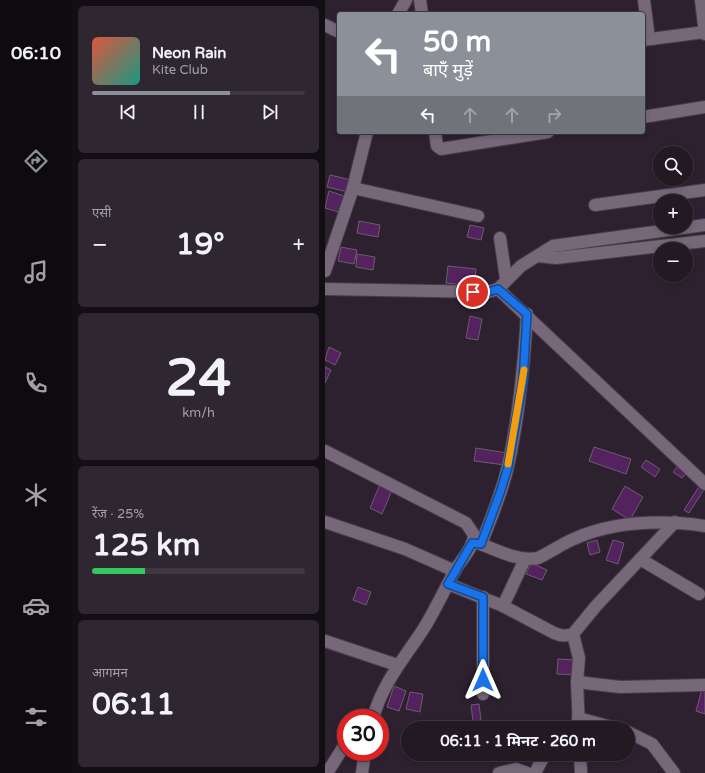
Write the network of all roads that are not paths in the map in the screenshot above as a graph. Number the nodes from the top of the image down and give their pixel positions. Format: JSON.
{"nodes":[{"id":1,"x":406,"y":0,"type":"edge"},
{"id":2,"x":420,"y":0,"type":"edge"},
{"id":3,"x":644,"y":0,"type":"edge"},
{"id":4,"x":703,"y":5,"type":"edge"},
{"id":5,"x":399,"y":12,"type":"edge"},
{"id":6,"x":422,"y":12,"type":"edge"},
{"id":7,"x":645,"y":12,"type":"edge"},
{"id":8,"x":645,"y":20,"type":"edge"},
{"id":9,"x":325,"y":25,"type":"edge"},
{"id":10,"x":337,"y":31,"type":"edge"},
{"id":11,"x":705,"y":33,"type":"edge"},
{"id":12,"x":646,"y":40,"type":"edge"},
{"id":13,"x":705,"y":107,"type":"edge"},
{"id":14,"x":645,"y":117,"type":"edge"},
{"id":15,"x":366,"y":134,"type":"edge"},
{"id":16,"x":435,"y":134,"type":"edge"},
{"id":17,"x":535,"y":134,"type":"edge"},
{"id":18,"x":353,"y":188,"type":"junction"},
{"id":19,"x":705,"y":190,"type":"edge"},
{"id":20,"x":595,"y":205,"type":"dead end"},
{"id":21,"x":478,"y":216,"type":"dead end"},
{"id":22,"x":705,"y":225,"type":"edge"},
{"id":23,"x":500,"y":238,"type":"dead end"},
{"id":24,"x":705,"y":241,"type":"edge"},
{"id":25,"x":538,"y":256,"type":"junction"},
{"id":26,"x":325,"y":271,"type":"edge"},
{"id":27,"x":506,"y":279,"type":"junction"},
{"id":28,"x":325,"y":289,"type":"edge"},
{"id":29,"x":498,"y":289,"type":"junction"},
{"id":30,"x":527,"y":314,"type":"junction"},
{"id":31,"x":325,"y":451,"type":"edge"},
{"id":32,"x":705,"y":484,"type":"edge"},
{"id":33,"x":325,"y":522,"type":"edge"},
{"id":34,"x":675,"y":522,"type":"junction"},
{"id":35,"x":705,"y":526,"type":"edge"},
{"id":36,"x":477,"y":544,"type":"junction"},
{"id":37,"x":525,"y":559,"type":"junction"},
{"id":38,"x":640,"y":559,"type":"junction"},
{"id":39,"x":455,"y":571,"type":"junction"},
{"id":40,"x":448,"y":584,"type":"junction"},
{"id":41,"x":699,"y":594,"type":"dead end"},
{"id":42,"x":483,"y":597,"type":"junction"},
{"id":43,"x":503,"y":606,"type":"junction"},
{"id":44,"x":573,"y":634,"type":"junction"},
{"id":45,"x":325,"y":641,"type":"edge"},
{"id":46,"x":397,"y":665,"type":"junction"},
{"id":47,"x":577,"y":682,"type":"junction"},
{"id":48,"x":705,"y":685,"type":"edge"},
{"id":49,"x":483,"y":694,"type":"dead end"},
{"id":50,"x":376,"y":709,"type":"edge"},
{"id":51,"x":579,"y":721,"type":"edge"},
{"id":52,"x":635,"y":736,"type":"edge"},
{"id":53,"x":337,"y":757,"type":"edge"},
{"id":54,"x":364,"y":761,"type":"edge"},
{"id":55,"x":541,"y":761,"type":"edge"},
{"id":56,"x":580,"y":761,"type":"edge"},
{"id":57,"x":327,"y":773,"type":"edge"},
{"id":58,"x":363,"y":773,"type":"edge"},
{"id":59,"x":499,"y":773,"type":"edge"},
{"id":60,"x":527,"y":773,"type":"edge"},
{"id":61,"x":535,"y":773,"type":"edge"},
{"id":62,"x":581,"y":773,"type":"edge"},
{"id":63,"x":674,"y":773,"type":"edge"}],
"edges":[{"from":1,"to":5,"type":"street"},
{"from":2,"to":6,"type":"street"},
{"from":3,"to":7,"type":"street"},
{"from":4,"to":11,"type":"street"},
{"from":8,"to":12,"type":"street"},
{"from":9,"to":10,"type":"street"},
{"from":11,"to":12,"type":"street"},
{"from":13,"to":14,"type":"street"},
{"from":15,"to":18,"type":"street"},
{"from":16,"to":17,"type":"street"},
{"from":18,"to":21,"type":"street"},
{"from":18,"to":26,"type":"street"},
{"from":19,"to":20,"type":"street"},
{"from":22,"to":25,"type":"street"},
{"from":23,"to":27,"type":"street"},
{"from":24,"to":25,"type":"street"},
{"from":25,"to":27,"type":"street"},
{"from":27,"to":29,"type":"street"},
{"from":28,"to":29,"type":"street"},
{"from":29,"to":30,"type":"street"},
{"from":30,"to":32,"type":"street"},
{"from":30,"to":36,"type":"street"},
{"from":31,"to":36,"type":"street"},
{"from":33,"to":39,"type":"street"},
{"from":34,"to":35,"type":"street"},
{"from":34,"to":37,"type":"street"},
{"from":34,"to":38,"type":"street"},
{"from":36,"to":37,"type":"street"},
{"from":36,"to":39,"type":"street"},
{"from":37,"to":43,"type":"street"},
{"from":38,"to":41,"type":"street"},
{"from":38,"to":44,"type":"street"},
{"from":39,"to":40,"type":"street"},
{"from":40,"to":42,"type":"street"},
{"from":40,"to":46,"type":"street"},
{"from":42,"to":43,"type":"street"},
{"from":42,"to":49,"type":"street"},
{"from":43,"to":44,"type":"street"},
{"from":44,"to":47,"type":"street"},
{"from":45,"to":46,"type":"street"},
{"from":46,"to":50,"type":"street"},
{"from":47,"to":48,"type":"street"},
{"from":47,"to":51,"type":"street"},
{"from":52,"to":63,"type":"street"},
{"from":53,"to":57,"type":"street"},
{"from":54,"to":58,"type":"street"},
{"from":55,"to":61,"type":"street"},
{"from":56,"to":62,"type":"street"},
{"from":59,"to":60,"type":"street"}]}
